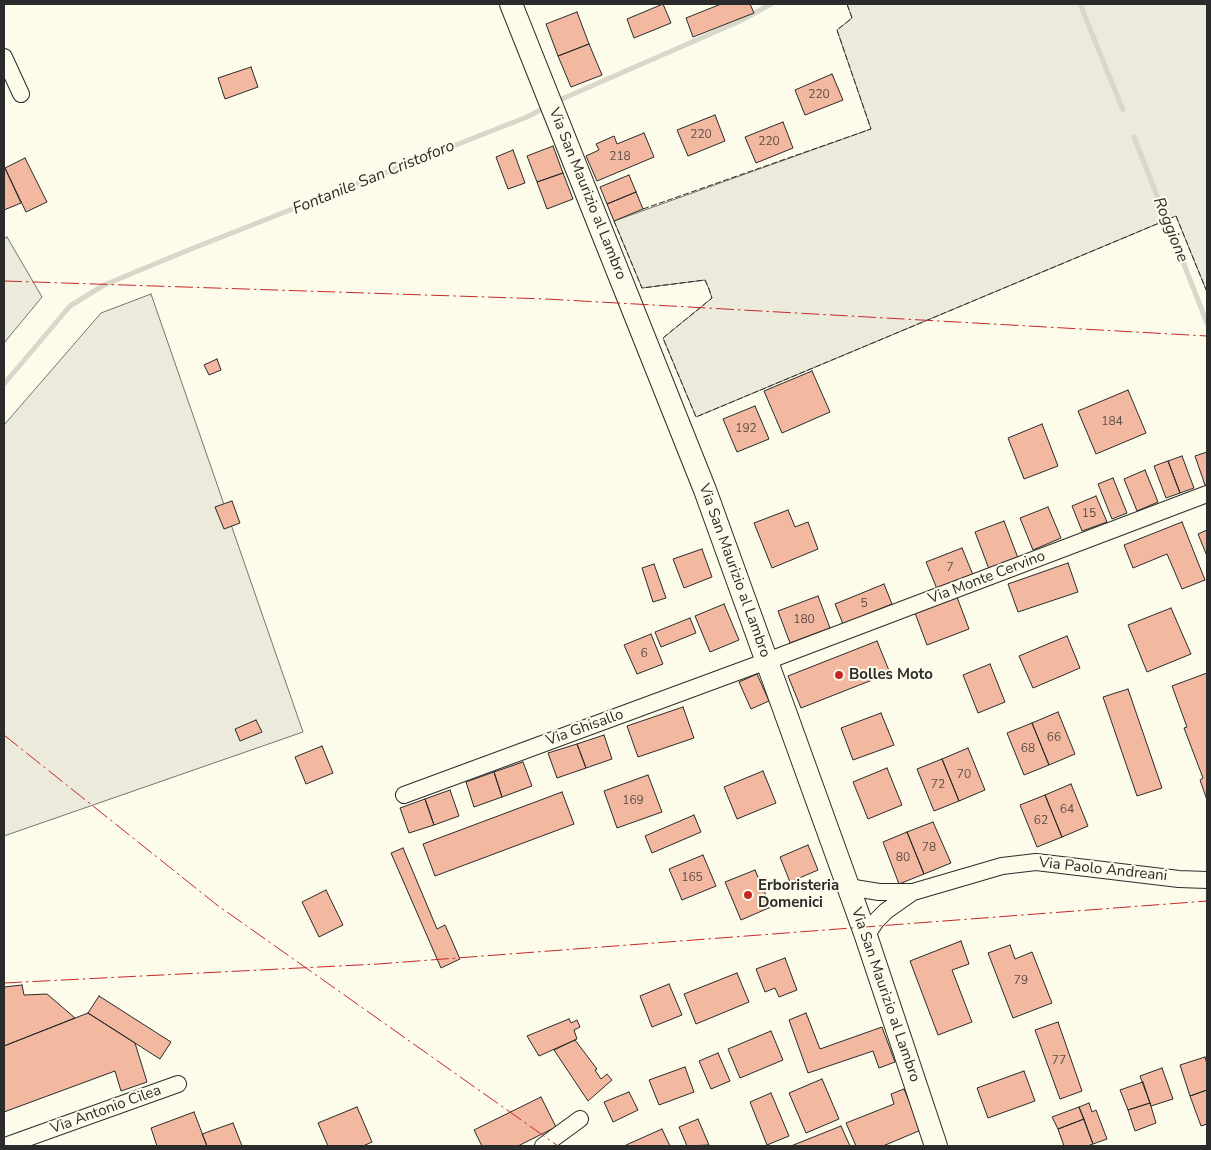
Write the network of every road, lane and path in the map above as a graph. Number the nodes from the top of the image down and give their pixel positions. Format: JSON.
{"nodes":[{"id":1,"x":511,"y":4,"type":"edge"},
{"id":2,"x":4,"y":57,"type":"edge"},
{"id":3,"x":21,"y":94,"type":"dead end"},
{"id":4,"x":1207,"y":494,"type":"edge"},
{"id":5,"x":767,"y":662,"type":"junction"},
{"id":6,"x":404,"y":795,"type":"dead end"},
{"id":7,"x":1207,"y":880,"type":"edge"},
{"id":8,"x":848,"y":887,"type":"junction"},
{"id":9,"x":913,"y":892,"type":"junction"},
{"id":10,"x":866,"y":936,"type":"junction"},
{"id":11,"x":178,"y":1084,"type":"dead end"},
{"id":12,"x":580,"y":1119,"type":"dead end"},
{"id":13,"x":5,"y":1146,"type":"edge"},
{"id":14,"x":543,"y":1146,"type":"edge"},
{"id":15,"x":936,"y":1146,"type":"edge"}],
"edges":[{"from":1,"to":5,"type":"main road","name":"Via San Maurizio al Lambro"},
{"from":2,"to":3,"type":"street"},
{"from":4,"to":5,"type":"street","name":"Via Monte Cervino"},
{"from":5,"to":6,"type":"street","name":"Via Ghisallo"},
{"from":5,"to":8,"type":"main road","name":"Via San Maurizio al Lambro"},
{"from":7,"to":9,"type":"street","name":"Via Paolo Andreani"},
{"from":8,"to":9,"type":"street","name":"Via Paolo Andreani"},
{"from":8,"to":10,"type":"main road","name":"Via San Maurizio al Lambro"},
{"from":9,"to":10,"type":"street","name":"Via Paolo Andreani"},
{"from":10,"to":15,"type":"main road","name":"Via San Maurizio al Lambro"},
{"from":11,"to":13,"type":"street","name":"Via Antonio Cilea"},
{"from":12,"to":14,"type":"street"}]}
